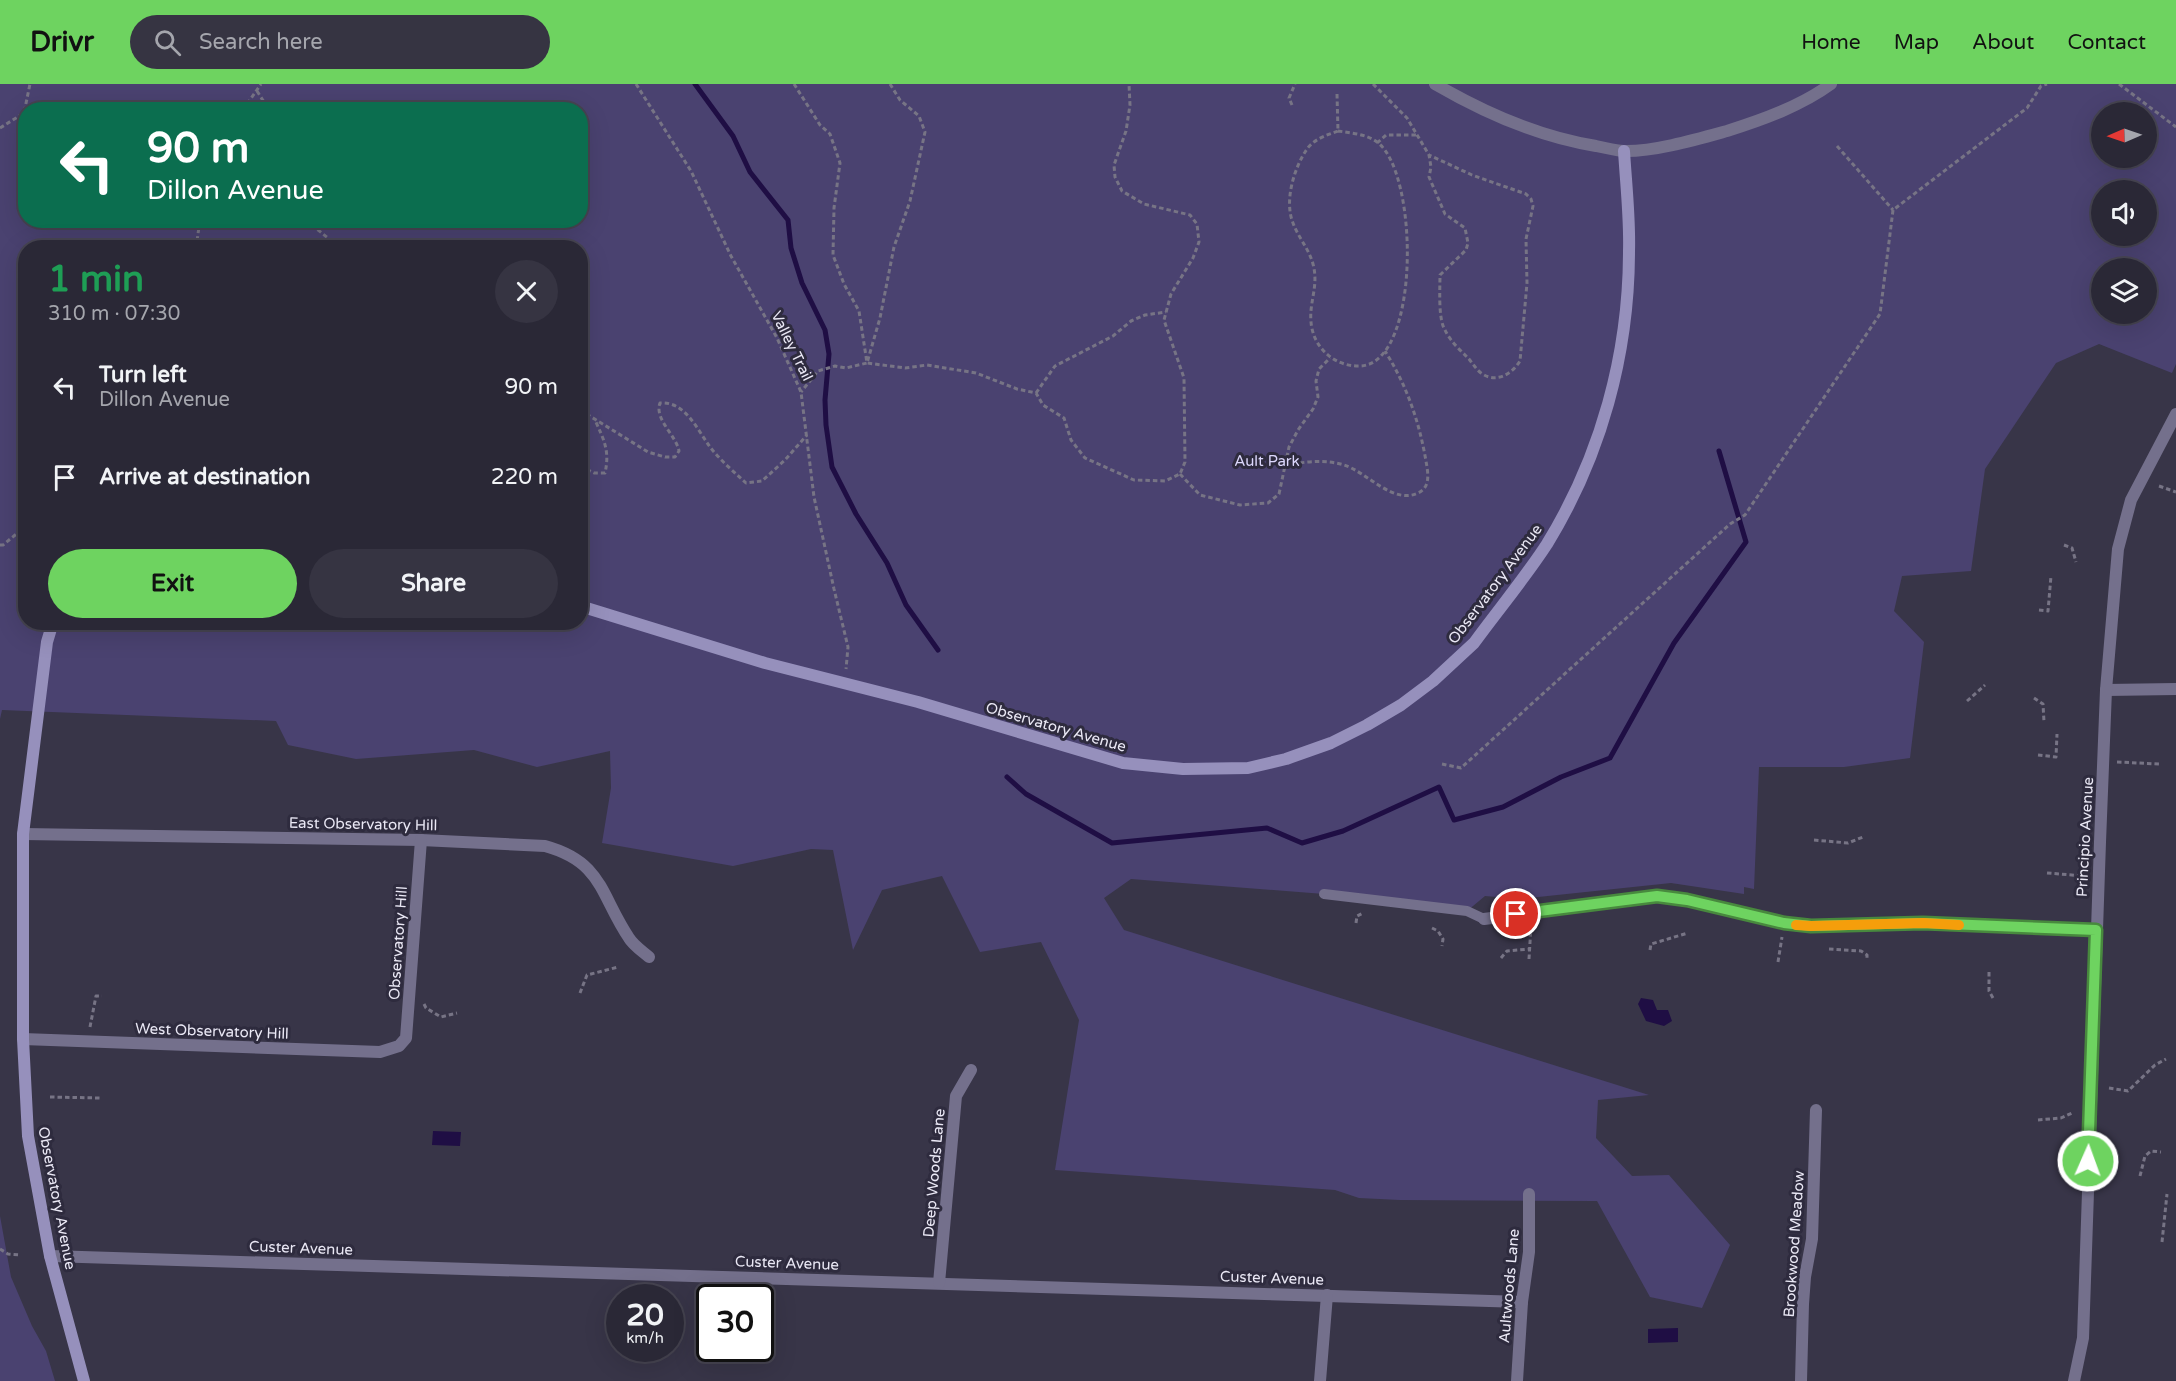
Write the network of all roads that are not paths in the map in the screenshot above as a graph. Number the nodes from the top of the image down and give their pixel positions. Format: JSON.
{"nodes":[{"id":1,"x":1435,"y":84,"type":"edge"},
{"id":2,"x":1831,"y":84,"type":"edge"},
{"id":3,"x":1624,"y":151,"type":"junction"},
{"id":4,"x":2176,"y":414,"type":"edge"},
{"id":5,"x":588,"y":608,"type":"edge"},
{"id":6,"x":51,"y":630,"type":"edge"},
{"id":7,"x":2176,"y":689,"type":"edge"},
{"id":8,"x":2106,"y":690,"type":"junction"},
{"id":9,"x":23,"y":834,"type":"junction"},
{"id":10,"x":421,"y":840,"type":"junction"},
{"id":11,"x":1324,"y":894,"type":"dead end"},
{"id":12,"x":1484,"y":919,"type":"joint"},
{"id":13,"x":2096,"y":930,"type":"junction"},
{"id":14,"x":649,"y":957,"type":"dead end"},
{"id":15,"x":23,"y":1039,"type":"junction"},
{"id":16,"x":399,"y":1046,"type":"joint"},
{"id":17,"x":971,"y":1070,"type":"dead end"},
{"id":18,"x":1816,"y":1110,"type":"dead end"},
{"id":19,"x":1529,"y":1194,"type":"dead end"},
{"id":20,"x":50,"y":1256,"type":"junction"},
{"id":21,"x":939,"y":1283,"type":"junction"},
{"id":22,"x":1327,"y":1295,"type":"junction"},
{"id":23,"x":1522,"y":1302,"type":"junction"},
{"id":24,"x":84,"y":1381,"type":"edge"},
{"id":25,"x":1320,"y":1381,"type":"edge"},
{"id":26,"x":1517,"y":1381,"type":"edge"},
{"id":27,"x":1801,"y":1381,"type":"edge"},
{"id":28,"x":2074,"y":1381,"type":"edge"}],
"edges":[{"from":1,"to":3,"type":"street"},
{"from":2,"to":3,"type":"street"},
{"from":3,"to":5,"type":"street","name":"Observatory Avenue"},
{"from":4,"to":8,"type":"street","name":"Principio Avenue"},
{"from":6,"to":9,"type":"street","name":"Observatory Avenue"},
{"from":7,"to":8,"type":"street"},
{"from":8,"to":13,"type":"street","name":"Principio Avenue"},
{"from":9,"to":10,"type":"street","name":"East Observatory Hill"},
{"from":9,"to":15,"type":"street","name":"Observatory Avenue"},
{"from":10,"to":14,"type":"street","name":"East Observatory Hill"},
{"from":10,"to":16,"type":"street","name":"Observatory Hill"},
{"from":11,"to":12,"type":"lane"},
{"from":12,"to":13,"type":"street"},
{"from":13,"to":28,"type":"street","name":"Principio Avenue"},
{"from":15,"to":16,"type":"street","name":"West Observatory Hill"},
{"from":15,"to":20,"type":"street","name":"Observatory Avenue"},
{"from":17,"to":21,"type":"street","name":"Deep Woods Lane"},
{"from":18,"to":27,"type":"street","name":"Brookwood Meadow"},
{"from":19,"to":23,"type":"street","name":"Aultwoods Lane"},
{"from":20,"to":21,"type":"street","name":"Custer Avenue"},
{"from":20,"to":24,"type":"street","name":"Observatory Avenue"},
{"from":21,"to":22,"type":"street","name":"Custer Avenue"},
{"from":22,"to":23,"type":"street","name":"Custer Avenue"},
{"from":22,"to":25,"type":"street"},
{"from":23,"to":26,"type":"street","name":"Aultwoods Lane"}]}
